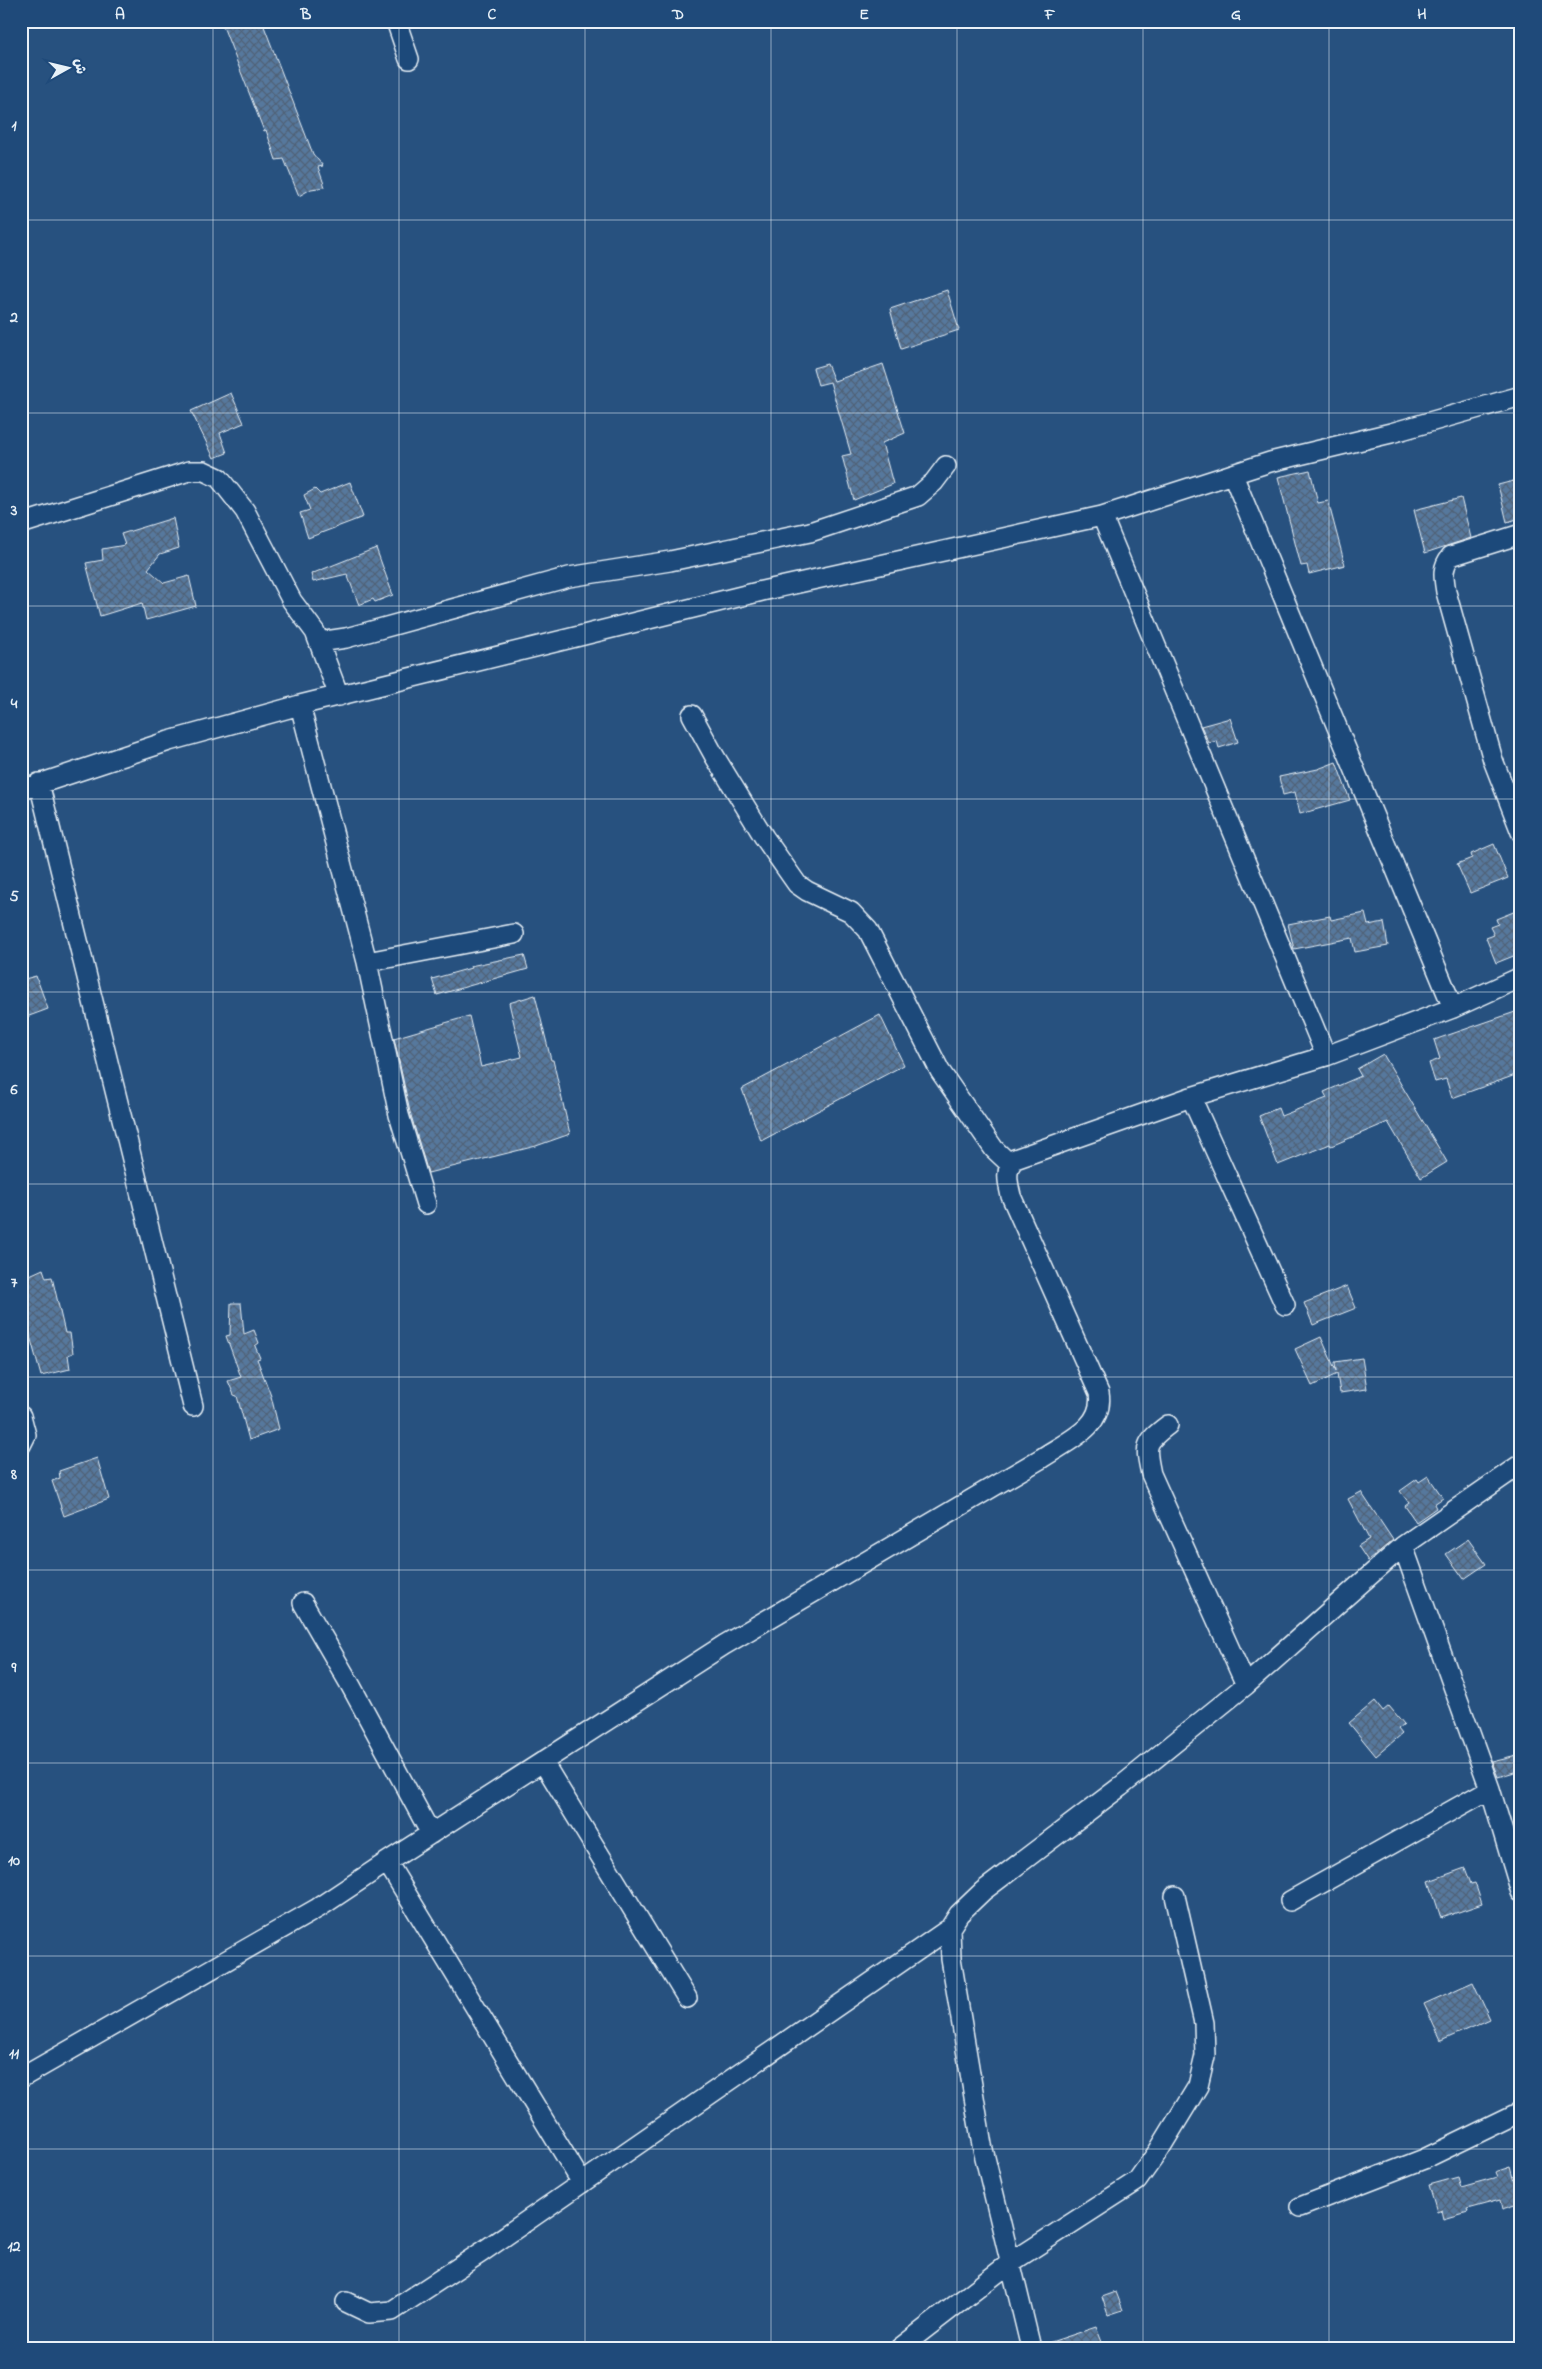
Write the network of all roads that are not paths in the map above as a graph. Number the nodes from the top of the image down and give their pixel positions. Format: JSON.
{"nodes":[{"id":1,"x":396,"y":21,"type":"edge"},
{"id":2,"x":409,"y":59,"type":"dead end"},
{"id":3,"x":1521,"y":396,"type":"edge"},
{"id":4,"x":946,"y":466,"type":"dead end"},
{"id":5,"x":1233,"y":475,"type":"junction"},
{"id":6,"x":1102,"y":516,"type":"junction"},
{"id":7,"x":21,"y":524,"type":"edge"},
{"id":8,"x":1521,"y":534,"type":"edge"},
{"id":9,"x":319,"y":642,"type":"junction"},
{"id":10,"x":339,"y":696,"type":"junction"},
{"id":11,"x":300,"y":705,"type":"junction"},
{"id":12,"x":692,"y":716,"type":"dead end"},
{"id":13,"x":39,"y":784,"type":"junction"},
{"id":14,"x":21,"y":790,"type":"edge"},
{"id":15,"x":1521,"y":832,"type":"edge"},
{"id":16,"x":514,"y":934,"type":"dead end"},
{"id":17,"x":367,"y":962,"type":"junction"},
{"id":18,"x":1521,"y":977,"type":"edge"},
{"id":19,"x":1453,"y":1008,"type":"junction"},
{"id":20,"x":1326,"y":1056,"type":"junction"},
{"id":21,"x":1191,"y":1097,"type":"junction"},
{"id":22,"x":1010,"y":1164,"type":"junction"},
{"id":23,"x":426,"y":1204,"type":"dead end"},
{"id":24,"x":1286,"y":1305,"type":"dead end"},
{"id":25,"x":193,"y":1406,"type":"dead end"},
{"id":26,"x":21,"y":1416,"type":"edge"},
{"id":27,"x":1168,"y":1425,"type":"dead end"},
{"id":28,"x":21,"y":1446,"type":"edge"},
{"id":29,"x":1521,"y":1464,"type":"edge"},
{"id":30,"x":1403,"y":1546,"type":"junction"},
{"id":31,"x":304,"y":1603,"type":"dead end"},
{"id":32,"x":1246,"y":1685,"type":"junction"},
{"id":33,"x":543,"y":1762,"type":"junction"},
{"id":34,"x":1490,"y":1789,"type":"junction"},
{"id":35,"x":430,"y":1834,"type":"junction"},
{"id":36,"x":387,"y":1862,"type":"junction"},
{"id":37,"x":1521,"y":1892,"type":"edge"},
{"id":38,"x":1175,"y":1896,"type":"dead end"},
{"id":39,"x":1290,"y":1902,"type":"dead end"},
{"id":40,"x":950,"y":1928,"type":"junction"},
{"id":41,"x":687,"y":1998,"type":"dead end"},
{"id":42,"x":21,"y":2078,"type":"edge"},
{"id":43,"x":1521,"y":2112,"type":"edge"},
{"id":44,"x":582,"y":2183,"type":"junction"},
{"id":45,"x":1300,"y":2207,"type":"dead end"},
{"id":46,"x":1010,"y":2263,"type":"junction"},
{"id":47,"x":346,"y":2302,"type":"dead end"},
{"id":48,"x":900,"y":2348,"type":"edge"},
{"id":49,"x":1031,"y":2348,"type":"edge"}],
"edges":[{"from":1,"to":2,"type":"street"},
{"from":3,"to":5,"type":"street"},
{"from":4,"to":9,"type":"street"},
{"from":5,"to":6,"type":"street"},
{"from":5,"to":19,"type":"street"},
{"from":6,"to":10,"type":"street"},
{"from":6,"to":20,"type":"street"},
{"from":7,"to":9,"type":"street"},
{"from":8,"to":15,"type":"street"},
{"from":9,"to":10,"type":"street"},
{"from":10,"to":11,"type":"street"},
{"from":11,"to":13,"type":"street"},
{"from":11,"to":17,"type":"street"},
{"from":12,"to":22,"type":"street"},
{"from":13,"to":14,"type":"street"},
{"from":13,"to":25,"type":"street"},
{"from":16,"to":17,"type":"street"},
{"from":17,"to":23,"type":"street"},
{"from":18,"to":19,"type":"street"},
{"from":19,"to":20,"type":"street"},
{"from":20,"to":21,"type":"street"},
{"from":21,"to":22,"type":"street"},
{"from":21,"to":24,"type":"street"},
{"from":22,"to":33,"type":"street"},
{"from":26,"to":28,"type":"street"},
{"from":27,"to":32,"type":"street"},
{"from":29,"to":30,"type":"street"},
{"from":30,"to":32,"type":"street"},
{"from":30,"to":34,"type":"street"},
{"from":31,"to":35,"type":"street"},
{"from":32,"to":40,"type":"street"},
{"from":33,"to":35,"type":"street"},
{"from":33,"to":41,"type":"street"},
{"from":34,"to":37,"type":"street"},
{"from":34,"to":39,"type":"street"},
{"from":35,"to":36,"type":"street"},
{"from":36,"to":42,"type":"street"},
{"from":36,"to":44,"type":"street"},
{"from":38,"to":46,"type":"street"},
{"from":40,"to":44,"type":"street"},
{"from":40,"to":46,"type":"street"},
{"from":43,"to":45,"type":"street"},
{"from":44,"to":47,"type":"street"},
{"from":46,"to":48,"type":"street"},
{"from":46,"to":49,"type":"street"}]}
